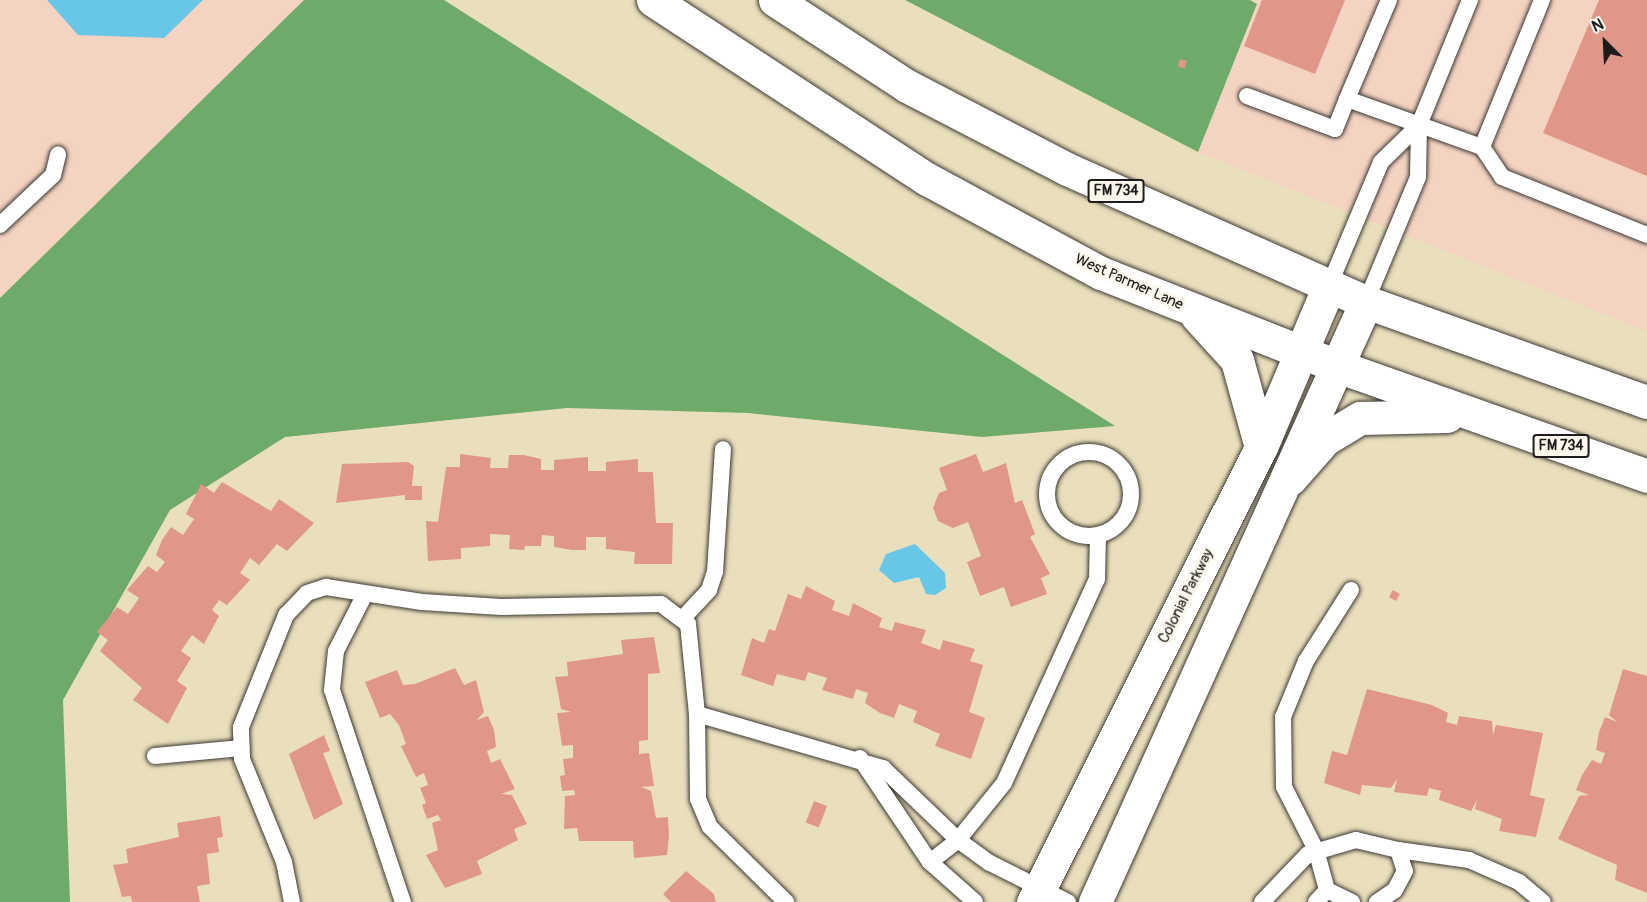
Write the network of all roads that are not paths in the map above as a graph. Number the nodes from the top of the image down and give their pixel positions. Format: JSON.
{"nodes":[{"id":1,"x":653,"y":0,"type":"edge"},
{"id":2,"x":775,"y":0,"type":"edge"},
{"id":3,"x":1389,"y":0,"type":"edge"},
{"id":4,"x":1470,"y":0,"type":"edge"},
{"id":5,"x":1542,"y":0,"type":"edge"},
{"id":6,"x":1247,"y":96,"type":"dead end"},
{"id":7,"x":1347,"y":99,"type":"junction"},
{"id":8,"x":1419,"y":125,"type":"junction"},
{"id":9,"x":1482,"y":147,"type":"junction"},
{"id":10,"x":58,"y":155,"type":"dead end"},
{"id":11,"x":0,"y":225,"type":"edge"},
{"id":12,"x":1647,"y":235,"type":"edge"},
{"id":13,"x":1329,"y":286,"type":"junction"},
{"id":14,"x":1366,"y":302,"type":"junction"},
{"id":15,"x":1192,"y":310,"type":"junction"},
{"id":16,"x":1302,"y":353,"type":"junction"},
{"id":17,"x":1337,"y":366,"type":"junction"},
{"id":18,"x":1647,"y":402,"type":"edge"},
{"id":19,"x":1475,"y":417,"type":"junction"},
{"id":20,"x":1261,"y":447,"type":"junction"},
{"id":21,"x":723,"y":449,"type":"dead end"},
{"id":22,"x":1647,"y":476,"type":"edge"},
{"id":23,"x":1290,"y":479,"type":"junction"},
{"id":24,"x":1098,"y":535,"type":"junction"},
{"id":25,"x":1351,"y":590,"type":"dead end"},
{"id":26,"x":364,"y":594,"type":"junction"},
{"id":27,"x":683,"y":618,"type":"junction"},
{"id":28,"x":697,"y":714,"type":"junction"},
{"id":29,"x":242,"y":748,"type":"junction"},
{"id":30,"x":155,"y":756,"type":"dead end"},
{"id":31,"x":860,"y":757,"type":"junction"},
{"id":32,"x":958,"y":840,"type":"junction"},
{"id":33,"x":1316,"y":850,"type":"junction"},
{"id":34,"x":1398,"y":850,"type":"junction"},
{"id":35,"x":930,"y":862,"type":"junction"},
{"id":36,"x":1322,"y":896,"type":"edge"},
{"id":37,"x":1047,"y":898,"type":"edge"},
{"id":38,"x":292,"y":902,"type":"edge"},
{"id":39,"x":403,"y":902,"type":"edge"},
{"id":40,"x":786,"y":902,"type":"edge"},
{"id":41,"x":975,"y":902,"type":"edge"},
{"id":42,"x":1095,"y":902,"type":"edge"},
{"id":43,"x":1262,"y":902,"type":"edge"},
{"id":44,"x":1352,"y":902,"type":"edge"},
{"id":45,"x":1377,"y":902,"type":"edge"},
{"id":46,"x":1543,"y":902,"type":"edge"}],
"edges":[{"from":1,"to":15,"type":"main road","name":"West Parmer Lane","number":"FM 734"},
{"from":2,"to":13,"type":"main road","number":"FM 734"},
{"from":3,"to":7,"type":"lane"},
{"from":4,"to":8,"type":"lane"},
{"from":5,"to":9,"type":"lane"},
{"from":6,"to":7,"type":"lane"},
{"from":7,"to":8,"type":"lane"},
{"from":8,"to":9,"type":"lane"},
{"from":8,"to":13,"type":"lane"},
{"from":8,"to":14,"type":"lane"},
{"from":9,"to":12,"type":"lane"},
{"from":10,"to":11,"type":"lane"},
{"from":13,"to":14,"type":"main road","number":"FM 734"},
{"from":13,"to":16,"type":"main road","name":"Colonial Parkway"},
{"from":14,"to":17,"type":"main road"},
{"from":14,"to":18,"type":"main road","number":"FM 734"},
{"from":15,"to":16,"type":"main road","name":"West Parmer Lane","number":"FM 734"},
{"from":15,"to":20,"type":"main road"},
{"from":16,"to":17,"type":"main road","name":"West Parmer Lane","number":"FM 734"},
{"from":16,"to":20,"type":"main road","name":"Colonial Parkway"},
{"from":17,"to":19,"type":"main road","name":"West Parmer Lane","number":"FM 734"},
{"from":17,"to":23,"type":"main road"},
{"from":19,"to":22,"type":"main road","name":"West Parmer Lane","number":"FM 734"},
{"from":19,"to":23,"type":"main road"},
{"from":20,"to":37,"type":"main road","name":"Colonial Parkway"},
{"from":21,"to":27,"type":"lane"},
{"from":23,"to":42,"type":"main road"},
{"from":24,"to":24,"type":"lane"},
{"from":24,"to":32,"type":"lane"},
{"from":25,"to":33,"type":"lane"},
{"from":26,"to":27,"type":"lane"},
{"from":26,"to":29,"type":"lane"},
{"from":26,"to":39,"type":"lane"},
{"from":27,"to":28,"type":"lane"},
{"from":28,"to":31,"type":"lane"},
{"from":28,"to":40,"type":"lane"},
{"from":29,"to":30,"type":"lane"},
{"from":29,"to":38,"type":"lane"},
{"from":31,"to":32,"type":"lane"},
{"from":31,"to":35,"type":"lane"},
{"from":32,"to":35,"type":"lane"},
{"from":32,"to":37,"type":"lane"},
{"from":33,"to":34,"type":"lane"},
{"from":33,"to":36,"type":"lane"},
{"from":33,"to":43,"type":"lane"},
{"from":34,"to":45,"type":"lane"},
{"from":34,"to":46,"type":"lane"},
{"from":35,"to":41,"type":"lane"},
{"from":36,"to":44,"type":"lane"}]}
